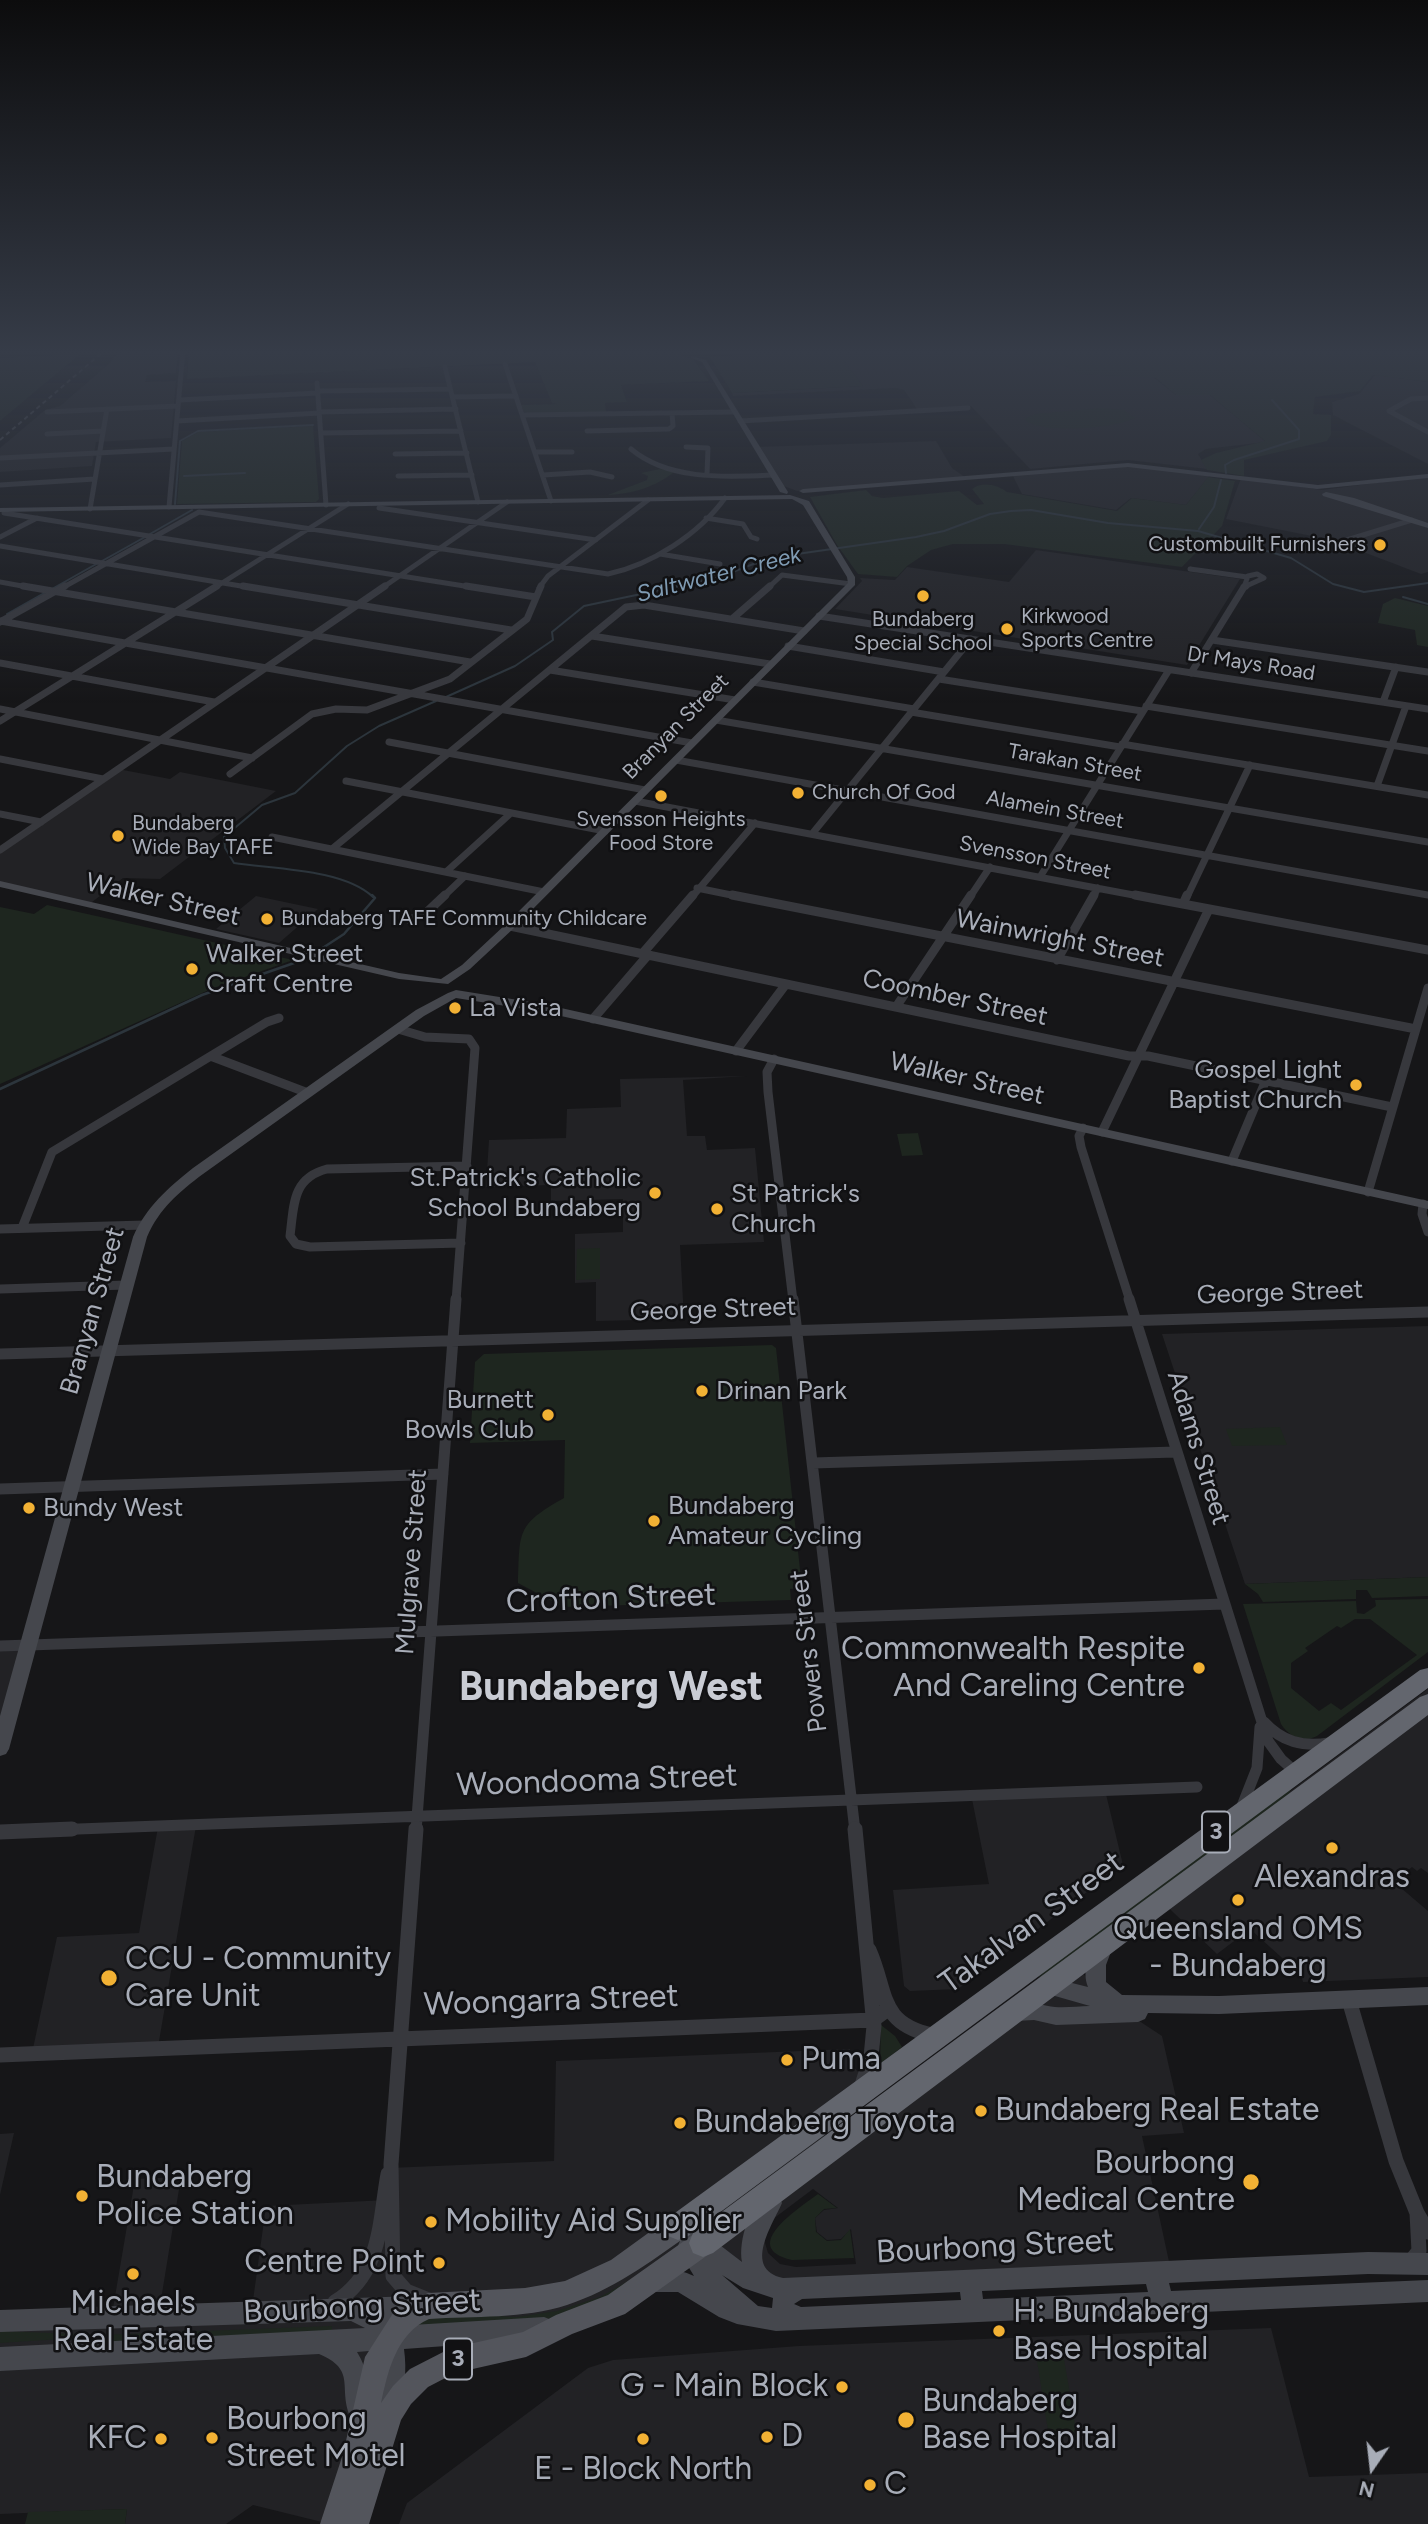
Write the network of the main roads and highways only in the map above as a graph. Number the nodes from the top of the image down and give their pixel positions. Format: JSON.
{"nodes":[{"id":1,"x":1428,"y":1676,"type":"edge"},
{"id":2,"x":1428,"y":1703,"type":"edge"},
{"id":3,"x":1048,"y":1986,"type":"junction"},
{"id":4,"x":1003,"y":1988,"type":"junction"},
{"id":5,"x":677,"y":2229,"type":"joint"},
{"id":6,"x":697,"y":2248,"type":"joint"},
{"id":7,"x":334,"y":2524,"type":"edge"},
{"id":8,"x":355,"y":2524,"type":"edge"}],
"edges":[{"from":1,"to":4,"type":"highway","name":"Takalvan Street","number":"3"},
{"from":2,"to":3,"type":"highway","number":"3"},
{"from":3,"to":4,"type":"highway"},
{"from":3,"to":6,"type":"highway","number":"3"},
{"from":4,"to":5,"type":"highway","name":"Takalvan Street","number":"3"},
{"from":5,"to":7,"type":"main road","name":"Bourbong Street","number":"3"},
{"from":6,"to":8,"type":"main road","name":"Bourbong Street","number":"3"}]}
